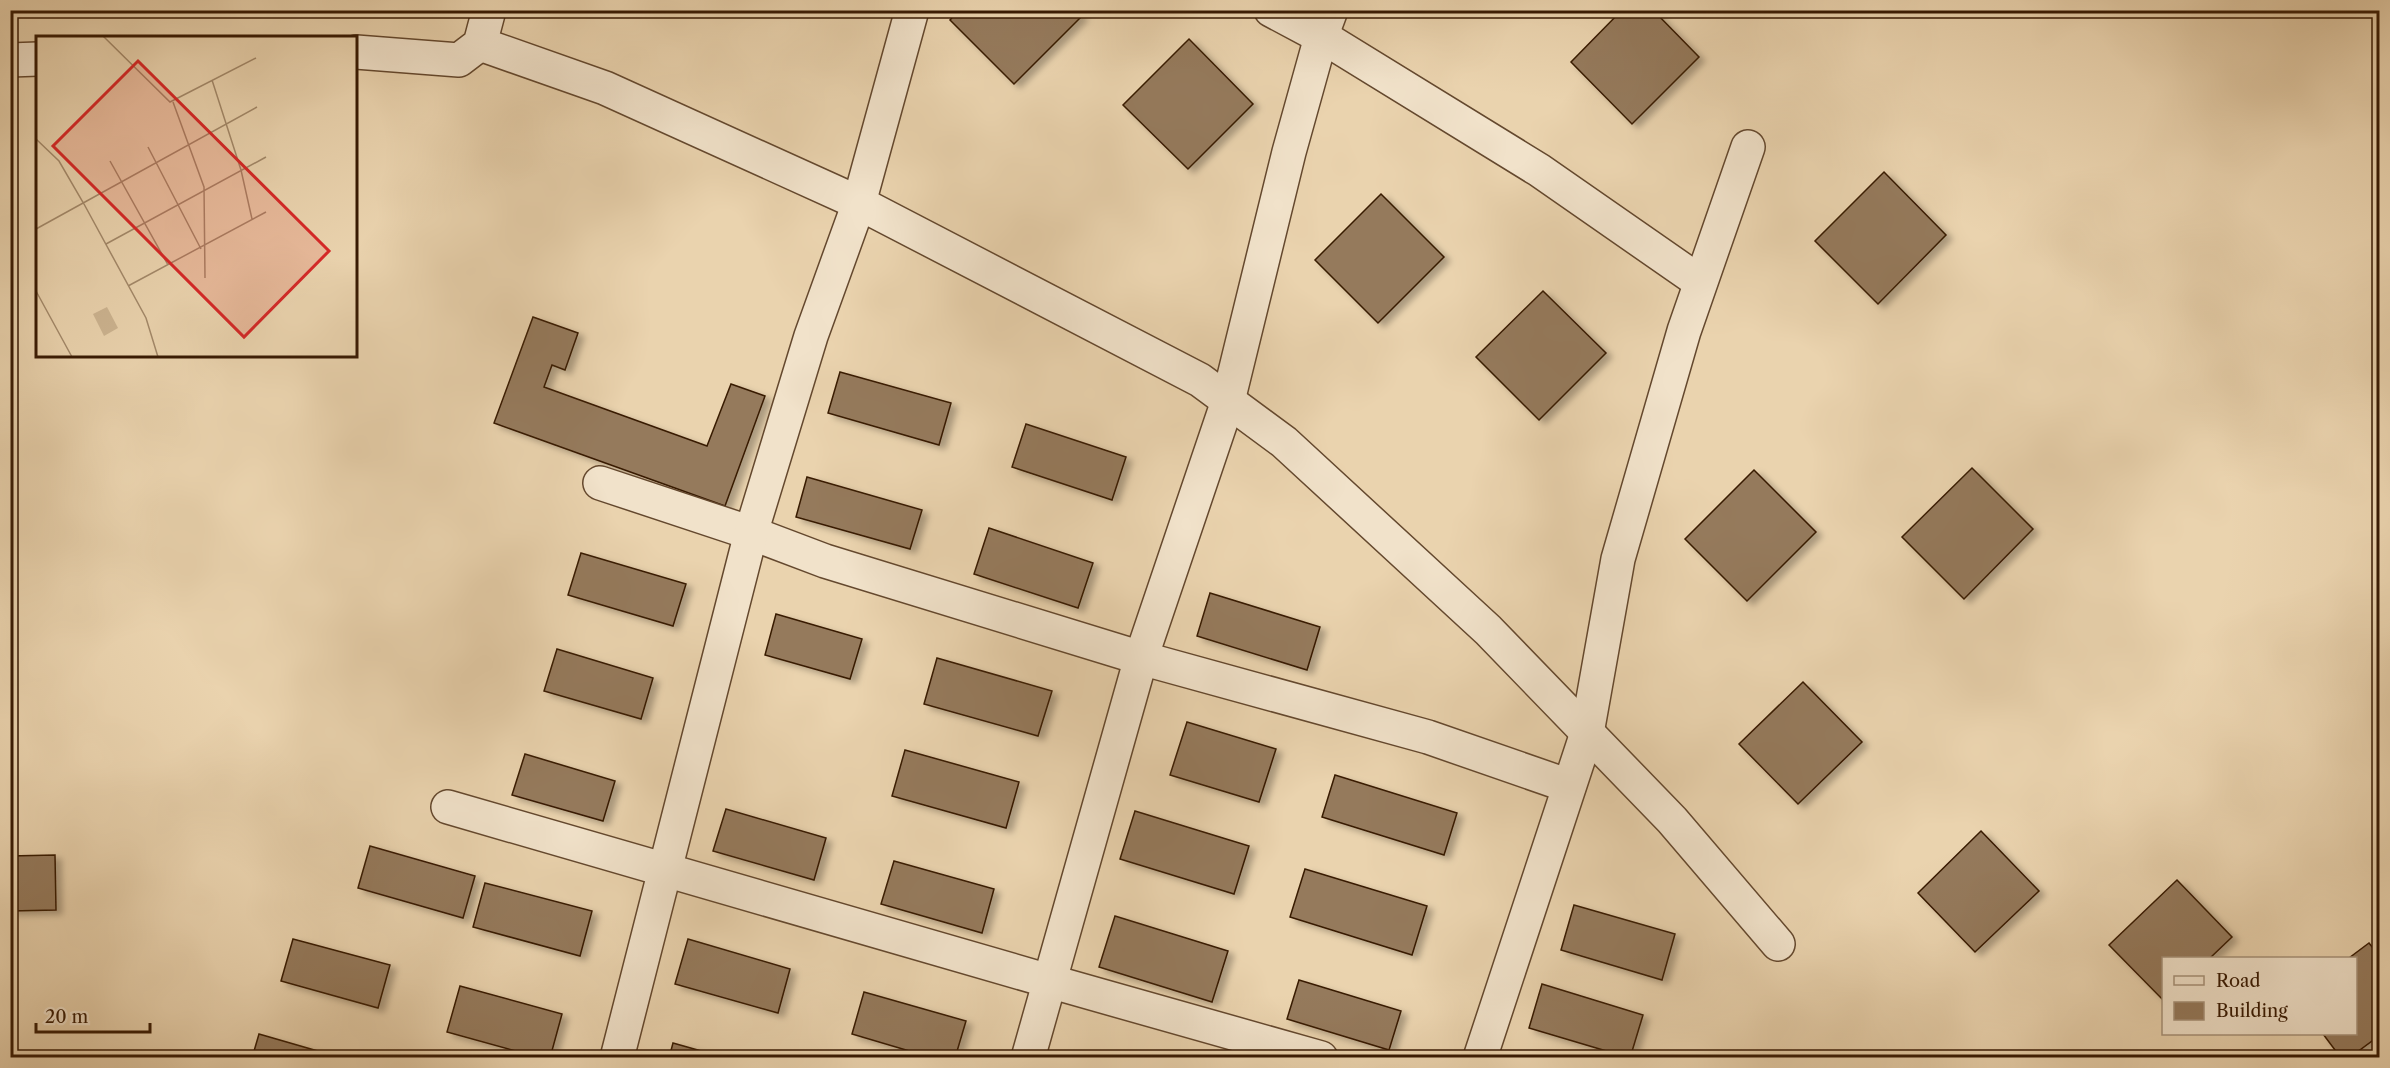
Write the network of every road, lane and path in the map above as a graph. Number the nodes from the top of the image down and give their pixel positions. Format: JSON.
{"nodes":[{"id":1,"x":489,"y":10,"type":"edge"},
{"id":2,"x":912,"y":10,"type":"edge"},
{"id":3,"x":1271,"y":10,"type":"edge"},
{"id":4,"x":1326,"y":24,"type":"edge"},
{"id":5,"x":480,"y":44,"type":"junction"},
{"id":6,"x":357,"y":52,"type":"edge"},
{"id":7,"x":36,"y":59,"type":"edge"},
{"id":8,"x":10,"y":60,"type":"edge"},
{"id":9,"x":1748,"y":147,"type":"dead end"},
{"id":10,"x":859,"y":204,"type":"junction"},
{"id":11,"x":1701,"y":282,"type":"junction"},
{"id":12,"x":1228,"y":401,"type":"junction"},
{"id":13,"x":600,"y":483,"type":"dead end"},
{"id":14,"x":751,"y":533,"type":"junction"},
{"id":15,"x":1141,"y":658,"type":"junction"},
{"id":16,"x":1587,"y":733,"type":"junction"},
{"id":17,"x":1569,"y":786,"type":"junction"},
{"id":18,"x":448,"y":807,"type":"dead end"},
{"id":19,"x":665,"y":869,"type":"junction"},
{"id":20,"x":1778,"y":944,"type":"dead end"},
{"id":21,"x":1049,"y":981,"type":"junction"},
{"id":22,"x":616,"y":1058,"type":"edge"},
{"id":23,"x":1028,"y":1058,"type":"edge"},
{"id":24,"x":1321,"y":1058,"type":"edge"},
{"id":25,"x":1480,"y":1058,"type":"edge"}],
"edges":[{"from":1,"to":5,"type":"street"},
{"from":2,"to":10,"type":"street"},
{"from":3,"to":4,"type":"street"},
{"from":4,"to":11,"type":"street"},
{"from":4,"to":12,"type":"street"},
{"from":5,"to":6,"type":"street"},
{"from":5,"to":10,"type":"street"},
{"from":7,"to":8,"type":"street"},
{"from":9,"to":11,"type":"street"},
{"from":10,"to":12,"type":"street"},
{"from":10,"to":14,"type":"street"},
{"from":11,"to":16,"type":"street"},
{"from":12,"to":15,"type":"street"},
{"from":12,"to":16,"type":"street"},
{"from":13,"to":14,"type":"street"},
{"from":14,"to":15,"type":"street"},
{"from":14,"to":19,"type":"street"},
{"from":15,"to":17,"type":"street"},
{"from":15,"to":21,"type":"street"},
{"from":16,"to":17,"type":"street"},
{"from":16,"to":20,"type":"street"},
{"from":17,"to":25,"type":"street"},
{"from":18,"to":19,"type":"street"},
{"from":19,"to":21,"type":"street"},
{"from":19,"to":22,"type":"street"},
{"from":21,"to":23,"type":"street"},
{"from":21,"to":24,"type":"street"}]}
